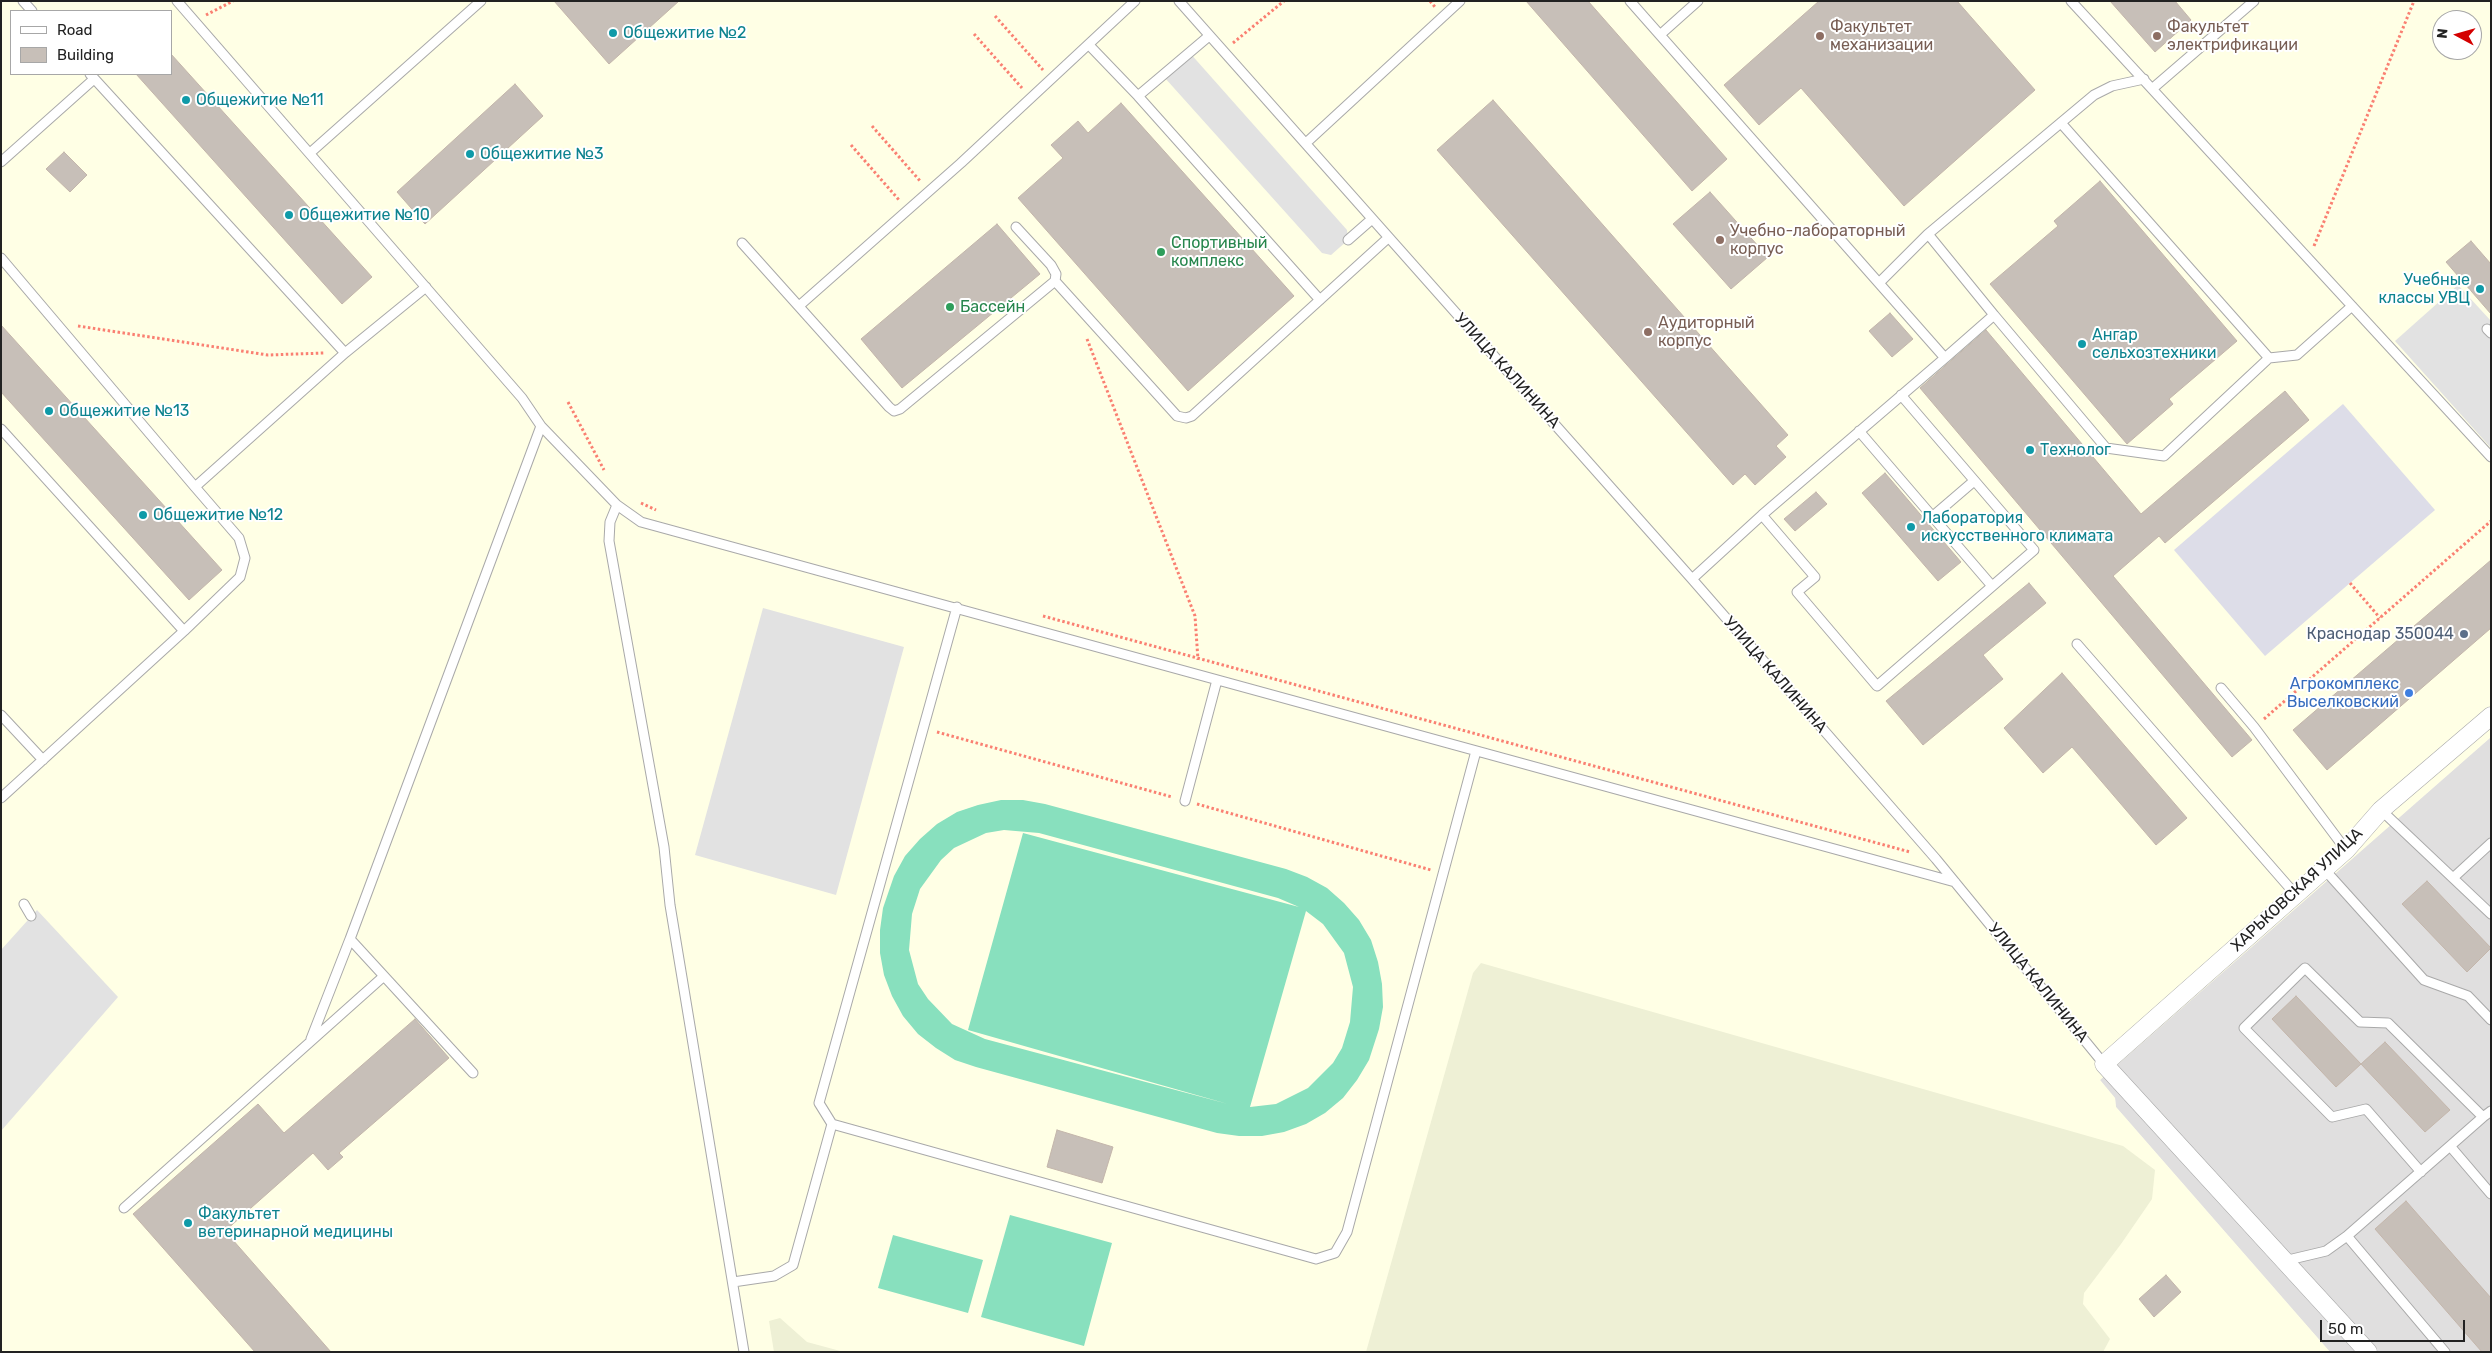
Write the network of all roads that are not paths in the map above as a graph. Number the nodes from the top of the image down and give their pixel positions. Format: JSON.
{"nodes":[{"id":1,"x":177,"y":1,"type":"edge"},
{"id":2,"x":481,"y":1,"type":"edge"},
{"id":3,"x":1135,"y":1,"type":"edge"},
{"id":4,"x":1179,"y":1,"type":"edge"},
{"id":5,"x":1460,"y":1,"type":"edge"},
{"id":6,"x":1630,"y":1,"type":"edge"},
{"id":7,"x":1698,"y":1,"type":"edge"},
{"id":8,"x":2071,"y":1,"type":"edge"},
{"id":9,"x":2254,"y":1,"type":"edge"},
{"id":10,"x":1661,"y":34,"type":"junction"},
{"id":11,"x":1208,"y":36,"type":"junction"},
{"id":12,"x":1089,"y":45,"type":"junction"},
{"id":13,"x":92,"y":76,"type":"edge"},
{"id":14,"x":2144,"y":79,"type":"junction"},
{"id":15,"x":2152,"y":88,"type":"junction"},
{"id":16,"x":1138,"y":96,"type":"junction"},
{"id":17,"x":2061,"y":123,"type":"junction"},
{"id":18,"x":1306,"y":143,"type":"junction"},
{"id":19,"x":310,"y":153,"type":"junction"},
{"id":20,"x":1,"y":162,"type":"edge"},
{"id":21,"x":1372,"y":219,"type":"junction"},
{"id":22,"x":1016,"y":226,"type":"dead end"},
{"id":23,"x":1928,"y":234,"type":"junction"},
{"id":24,"x":1388,"y":238,"type":"junction"},
{"id":25,"x":1348,"y":240,"type":"dead end"},
{"id":26,"x":742,"y":243,"type":"dead end"},
{"id":27,"x":1,"y":258,"type":"edge"},
{"id":28,"x":1055,"y":281,"type":"junction"},
{"id":29,"x":1879,"y":283,"type":"junction"},
{"id":30,"x":426,"y":287,"type":"junction"},
{"id":31,"x":1320,"y":300,"type":"junction"},
{"id":32,"x":799,"y":306,"type":"junction"},
{"id":33,"x":2352,"y":306,"type":"junction"},
{"id":34,"x":1994,"y":315,"type":"junction"},
{"id":35,"x":345,"y":353,"type":"junction"},
{"id":36,"x":1945,"y":358,"type":"junction"},
{"id":37,"x":2270,"y":358,"type":"junction"},
{"id":38,"x":1901,"y":395,"type":"junction"},
{"id":39,"x":541,"y":426,"type":"junction"},
{"id":40,"x":1,"y":429,"type":"edge"},
{"id":41,"x":1859,"y":431,"type":"junction"},
{"id":42,"x":2491,"y":457,"type":"edge"},
{"id":43,"x":1974,"y":481,"type":"junction"},
{"id":44,"x":195,"y":487,"type":"junction"},
{"id":45,"x":617,"y":505,"type":"junction"},
{"id":46,"x":1762,"y":515,"type":"junction"},
{"id":47,"x":1932,"y":517,"type":"junction"},
{"id":48,"x":1692,"y":579,"type":"junction"},
{"id":49,"x":1992,"y":586,"type":"junction"},
{"id":50,"x":957,"y":607,"type":"junction"},
{"id":51,"x":184,"y":631,"type":"junction"},
{"id":52,"x":2077,"y":644,"type":"dead end"},
{"id":53,"x":1217,"y":680,"type":"junction"},
{"id":54,"x":2221,"y":688,"type":"dead end"},
{"id":55,"x":1,"y":715,"type":"edge"},
{"id":56,"x":2491,"y":716,"type":"edge"},
{"id":57,"x":1476,"y":751,"type":"junction"},
{"id":58,"x":43,"y":760,"type":"junction"},
{"id":59,"x":1,"y":798,"type":"edge"},
{"id":60,"x":1185,"y":801,"type":"dead end"},
{"id":61,"x":2381,"y":810,"type":"junction"},
{"id":62,"x":2491,"y":843,"type":"edge"},
{"id":63,"x":2346,"y":850,"type":"junction"},
{"id":64,"x":2324,"y":869,"type":"junction"},
{"id":65,"x":2453,"y":878,"type":"junction"},
{"id":66,"x":1955,"y":882,"type":"junction"},
{"id":67,"x":2295,"y":894,"type":"junction"},
{"id":68,"x":24,"y":904,"type":"dead end"},
{"id":69,"x":2491,"y":914,"type":"edge"},
{"id":70,"x":31,"y":916,"type":"dead end"},
{"id":71,"x":350,"y":939,"type":"junction"},
{"id":72,"x":384,"y":976,"type":"junction"},
{"id":73,"x":2491,"y":1020,"type":"edge"},
{"id":74,"x":309,"y":1042,"type":"junction"},
{"id":75,"x":2104,"y":1064,"type":"junction"},
{"id":76,"x":473,"y":1073,"type":"dead end"},
{"id":77,"x":2491,"y":1111,"type":"edge"},
{"id":78,"x":2483,"y":1117,"type":"junction"},
{"id":79,"x":832,"y":1124,"type":"junction"},
{"id":80,"x":2450,"y":1146,"type":"junction"},
{"id":81,"x":2421,"y":1172,"type":"junction"},
{"id":82,"x":2491,"y":1194,"type":"edge"},
{"id":83,"x":124,"y":1208,"type":"dead end"},
{"id":84,"x":2347,"y":1236,"type":"junction"},
{"id":85,"x":2284,"y":1261,"type":"junction"},
{"id":86,"x":733,"y":1282,"type":"junction"},
{"id":87,"x":744,"y":1352,"type":"edge"},
{"id":88,"x":2368,"y":1352,"type":"edge"},
{"id":89,"x":2445,"y":1352,"type":"edge"}],
"edges":[{"from":1,"to":19,"type":"lane"},
{"from":2,"to":19,"type":"lane"},
{"from":3,"to":12,"type":"lane"},
{"from":4,"to":11,"type":"lane","name":"УЛИЦА КАЛИНИНА"},
{"from":5,"to":18,"type":"lane"},
{"from":6,"to":10,"type":"lane"},
{"from":7,"to":10,"type":"lane"},
{"from":8,"to":14,"type":"lane"},
{"from":9,"to":15,"type":"lane"},
{"from":10,"to":29,"type":"lane"},
{"from":11,"to":16,"type":"lane"},
{"from":11,"to":18,"type":"lane","name":"УЛИЦА КАЛИНИНА"},
{"from":12,"to":16,"type":"lane"},
{"from":12,"to":32,"type":"lane"},
{"from":13,"to":20,"type":"lane"},
{"from":13,"to":35,"type":"lane"},
{"from":14,"to":15,"type":"lane"},
{"from":14,"to":17,"type":"lane"},
{"from":15,"to":33,"type":"lane"},
{"from":16,"to":31,"type":"lane"},
{"from":17,"to":23,"type":"lane"},
{"from":17,"to":37,"type":"lane"},
{"from":18,"to":21,"type":"lane","name":"УЛИЦА КАЛИНИНА"},
{"from":19,"to":30,"type":"lane"},
{"from":21,"to":24,"type":"lane","name":"УЛИЦА КАЛИНИНА"},
{"from":21,"to":25,"type":"lane"},
{"from":22,"to":28,"type":"lane"},
{"from":23,"to":29,"type":"lane"},
{"from":23,"to":34,"type":"lane"},
{"from":24,"to":31,"type":"lane"},
{"from":24,"to":48,"type":"lane","name":"УЛИЦА КАЛИНИНА"},
{"from":26,"to":32,"type":"lane"},
{"from":27,"to":44,"type":"lane"},
{"from":28,"to":31,"type":"lane"},
{"from":28,"to":32,"type":"lane"},
{"from":29,"to":36,"type":"lane"},
{"from":30,"to":35,"type":"lane"},
{"from":30,"to":39,"type":"lane"},
{"from":33,"to":37,"type":"lane"},
{"from":33,"to":42,"type":"lane"},
{"from":34,"to":36,"type":"lane"},
{"from":34,"to":37,"type":"lane"},
{"from":35,"to":44,"type":"lane"},
{"from":36,"to":38,"type":"lane"},
{"from":38,"to":41,"type":"lane"},
{"from":38,"to":43,"type":"lane"},
{"from":39,"to":45,"type":"lane"},
{"from":39,"to":71,"type":"lane"},
{"from":40,"to":51,"type":"lane"},
{"from":41,"to":46,"type":"lane"},
{"from":41,"to":47,"type":"lane"},
{"from":43,"to":47,"type":"lane"},
{"from":43,"to":49,"type":"lane"},
{"from":44,"to":51,"type":"lane"},
{"from":45,"to":50,"type":"lane"},
{"from":45,"to":86,"type":"lane"},
{"from":46,"to":48,"type":"lane"},
{"from":46,"to":49,"type":"lane"},
{"from":47,"to":49,"type":"lane"},
{"from":48,"to":66,"type":"lane","name":"УЛИЦА КАЛИНИНА"},
{"from":50,"to":53,"type":"lane"},
{"from":50,"to":79,"type":"lane"},
{"from":51,"to":58,"type":"lane"},
{"from":52,"to":67,"type":"lane"},
{"from":53,"to":57,"type":"lane"},
{"from":53,"to":60,"type":"lane"},
{"from":54,"to":63,"type":"lane"},
{"from":55,"to":58,"type":"lane"},
{"from":56,"to":61,"type":"street","name":"ХАРЬКОВСКАЯ УЛИЦА"},
{"from":57,"to":66,"type":"lane"},
{"from":57,"to":79,"type":"lane"},
{"from":58,"to":59,"type":"lane"},
{"from":61,"to":63,"type":"street","name":"ХАРЬКОВСКАЯ УЛИЦА"},
{"from":61,"to":65,"type":"lane"},
{"from":62,"to":65,"type":"lane"},
{"from":63,"to":64,"type":"street","name":"ХАРЬКОВСКАЯ УЛИЦА"},
{"from":64,"to":67,"type":"street","name":"ХАРЬКОВСКАЯ УЛИЦА"},
{"from":64,"to":73,"type":"lane"},
{"from":65,"to":69,"type":"lane"},
{"from":66,"to":75,"type":"lane","name":"УЛИЦА КАЛИНИНА"},
{"from":67,"to":75,"type":"street","name":"ХАРЬКОВСКАЯ УЛИЦА"},
{"from":68,"to":70,"type":"lane"},
{"from":71,"to":72,"type":"lane"},
{"from":71,"to":74,"type":"lane"},
{"from":72,"to":74,"type":"lane"},
{"from":72,"to":76,"type":"lane"},
{"from":74,"to":83,"type":"lane"},
{"from":75,"to":85,"type":"street","name":"УЛИЦА КАЛИНИНА"},
{"from":77,"to":78,"type":"lane"},
{"from":78,"to":80,"type":"lane"},
{"from":78,"to":81,"type":"lane"},
{"from":79,"to":86,"type":"lane"},
{"from":80,"to":81,"type":"lane"},
{"from":80,"to":82,"type":"lane"},
{"from":81,"to":84,"type":"lane"},
{"from":84,"to":85,"type":"lane"},
{"from":84,"to":89,"type":"lane"},
{"from":85,"to":88,"type":"street","name":"УЛИЦА КАЛИНИНА"},
{"from":86,"to":87,"type":"lane"}]}
